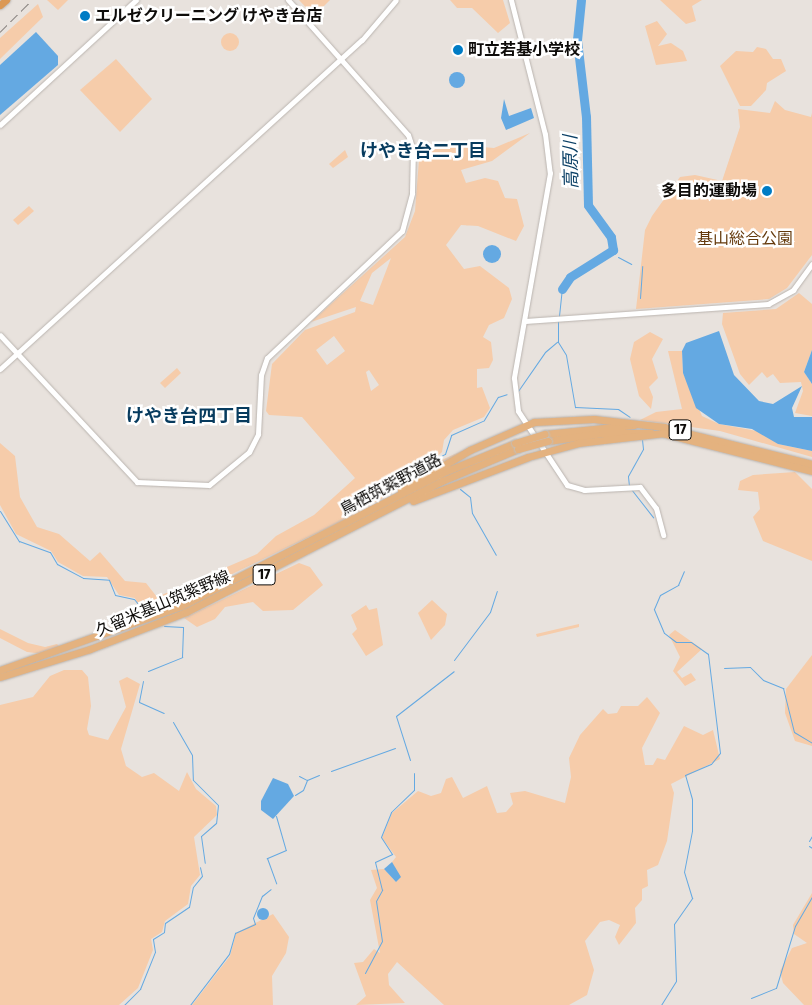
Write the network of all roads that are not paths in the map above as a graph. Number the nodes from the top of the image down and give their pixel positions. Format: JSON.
{"nodes":[{"id":1,"x":6,"y":0,"type":"edge"},
{"id":2,"x":136,"y":0,"type":"edge"},
{"id":3,"x":288,"y":0,"type":"edge"},
{"id":4,"x":396,"y":0,"type":"edge"},
{"id":5,"x":511,"y":0,"type":"edge"},
{"id":6,"x":0,"y":5,"type":"edge"},
{"id":7,"x":341,"y":58,"type":"junction"},
{"id":8,"x":0,"y":125,"type":"edge"},
{"id":9,"x":812,"y":264,"type":"edge"},
{"id":10,"x":524,"y":321,"type":"junction"},
{"id":11,"x":0,"y":335,"type":"edge"},
{"id":12,"x":18,"y":354,"type":"junction"},
{"id":13,"x":0,"y":369,"type":"edge"},
{"id":14,"x":526,"y":424,"type":"junction"},
{"id":15,"x":665,"y":430,"type":"junction"},
{"id":16,"x":516,"y":446,"type":"junction"},
{"id":17,"x":543,"y":453,"type":"junction"},
{"id":18,"x":812,"y":464,"type":"edge"},
{"id":19,"x":812,"y":471,"type":"edge"},
{"id":20,"x":372,"y":509,"type":"junction"},
{"id":21,"x":376,"y":517,"type":"junction"},
{"id":22,"x":663,"y":535,"type":"dead end"},
{"id":23,"x":0,"y":670,"type":"edge"},
{"id":24,"x":0,"y":677,"type":"edge"}],
"edges":[{"from":1,"to":6,"type":"highway"},
{"from":2,"to":8,"type":"street"},
{"from":3,"to":7,"type":"street"},
{"from":4,"to":7,"type":"street"},
{"from":5,"to":10,"type":"street"},
{"from":7,"to":12,"type":"street"},
{"from":7,"to":12,"type":"street"},
{"from":9,"to":10,"type":"street"},
{"from":10,"to":14,"type":"street"},
{"from":11,"to":12,"type":"street"},
{"from":12,"to":13,"type":"street"},
{"from":14,"to":15,"type":"main road"},
{"from":14,"to":17,"type":"street"},
{"from":14,"to":20,"type":"main road"},
{"from":15,"to":16,"type":"main road","name":"鳥栖筑紫野道路","number":"17","bridge":true},
{"from":15,"to":17,"type":"main road"},
{"from":15,"to":18,"type":"main road","name":"鳥栖筑紫野道路","number":"17"},
{"from":15,"to":19,"type":"main road","number":"17"},
{"from":16,"to":20,"type":"main road","name":"鳥栖筑紫野道路","number":"17"},
{"from":16,"to":21,"type":"main road","name":"久留米基山筑紫野線","number":"17"},
{"from":17,"to":21,"type":"main road"},
{"from":17,"to":22,"type":"street"},
{"from":20,"to":23,"type":"main road","name":"鳥栖筑紫野道路","number":"17"},
{"from":21,"to":24,"type":"main road","name":"久留米基山筑紫野線","number":"17"}]}
